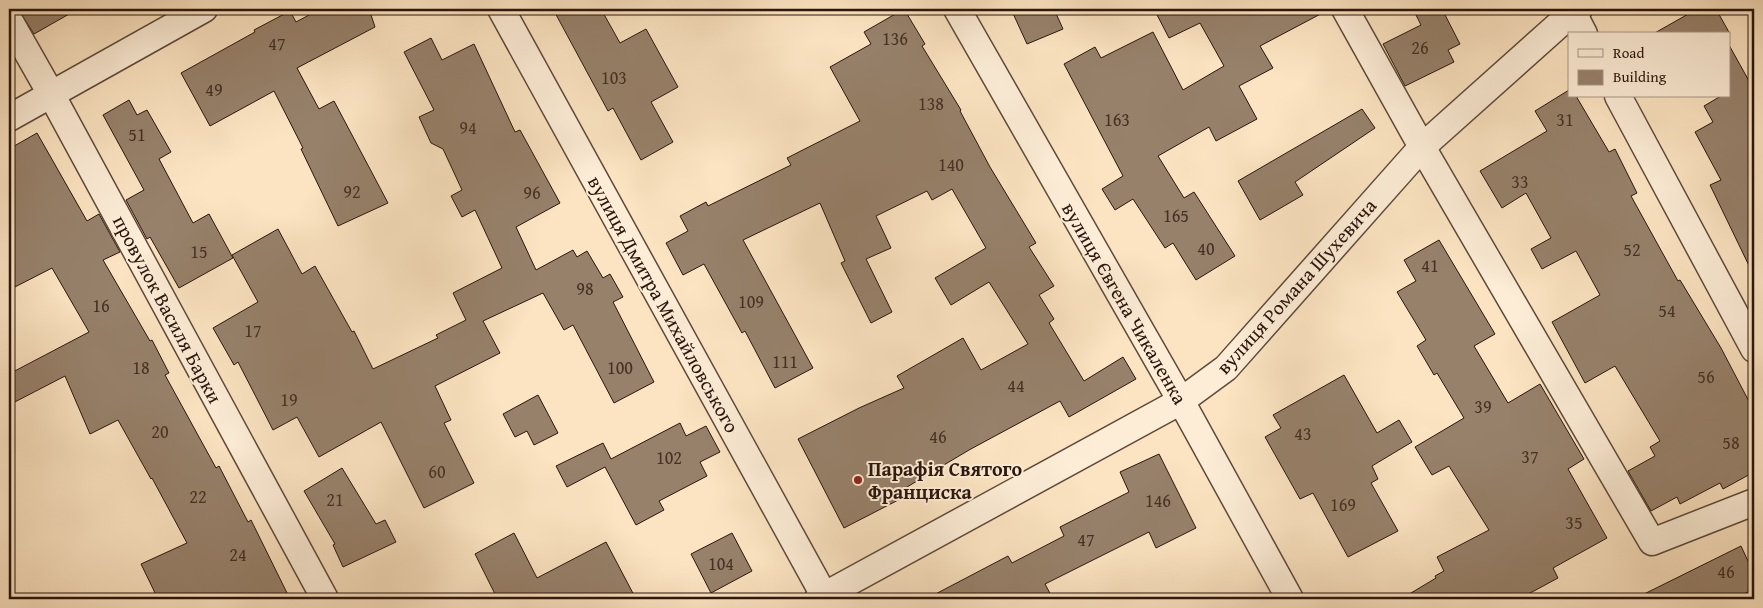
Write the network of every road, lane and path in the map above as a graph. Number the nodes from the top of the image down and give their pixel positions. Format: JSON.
{"nodes":[{"id":1,"x":204,"y":9,"type":"edge"},
{"id":2,"x":501,"y":9,"type":"edge"},
{"id":3,"x":957,"y":9,"type":"edge"},
{"id":4,"x":1344,"y":9,"type":"edge"},
{"id":5,"x":1577,"y":16,"type":"edge"},
{"id":6,"x":9,"y":20,"type":"edge"},
{"id":7,"x":51,"y":94,"type":"junction"},
{"id":8,"x":1619,"y":98,"type":"edge"},
{"id":9,"x":9,"y":118,"type":"edge"},
{"id":10,"x":1422,"y":147,"type":"junction"},
{"id":11,"x":1754,"y":349,"type":"edge"},
{"id":12,"x":1181,"y":401,"type":"junction"},
{"id":13,"x":1754,"y":502,"type":"edge"},
{"id":14,"x":823,"y":598,"type":"edge"},
{"id":15,"x":325,"y":599,"type":"edge"},
{"id":16,"x":1290,"y":599,"type":"edge"}],
"edges":[{"from":1,"to":7,"type":"street"},
{"from":2,"to":14,"type":"street","name":"вулиця Дмитра Михайловського"},
{"from":3,"to":12,"type":"street","name":"вулиця Євгена Чикаленка"},
{"from":4,"to":10,"type":"street"},
{"from":5,"to":10,"type":"street","name":"вулиця Романа Шухевича"},
{"from":6,"to":7,"type":"street","name":"провулок Василя Барки"},
{"from":7,"to":9,"type":"street"},
{"from":7,"to":15,"type":"street","name":"провулок Василя Барки"},
{"from":8,"to":11,"type":"street"},
{"from":10,"to":12,"type":"street","name":"вулиця Романа Шухевича"},
{"from":10,"to":13,"type":"street"},
{"from":12,"to":14,"type":"street","name":"вулиця Романа Шухевича"},
{"from":12,"to":16,"type":"street","name":"вулиця Євгена Чикаленка"}]}
